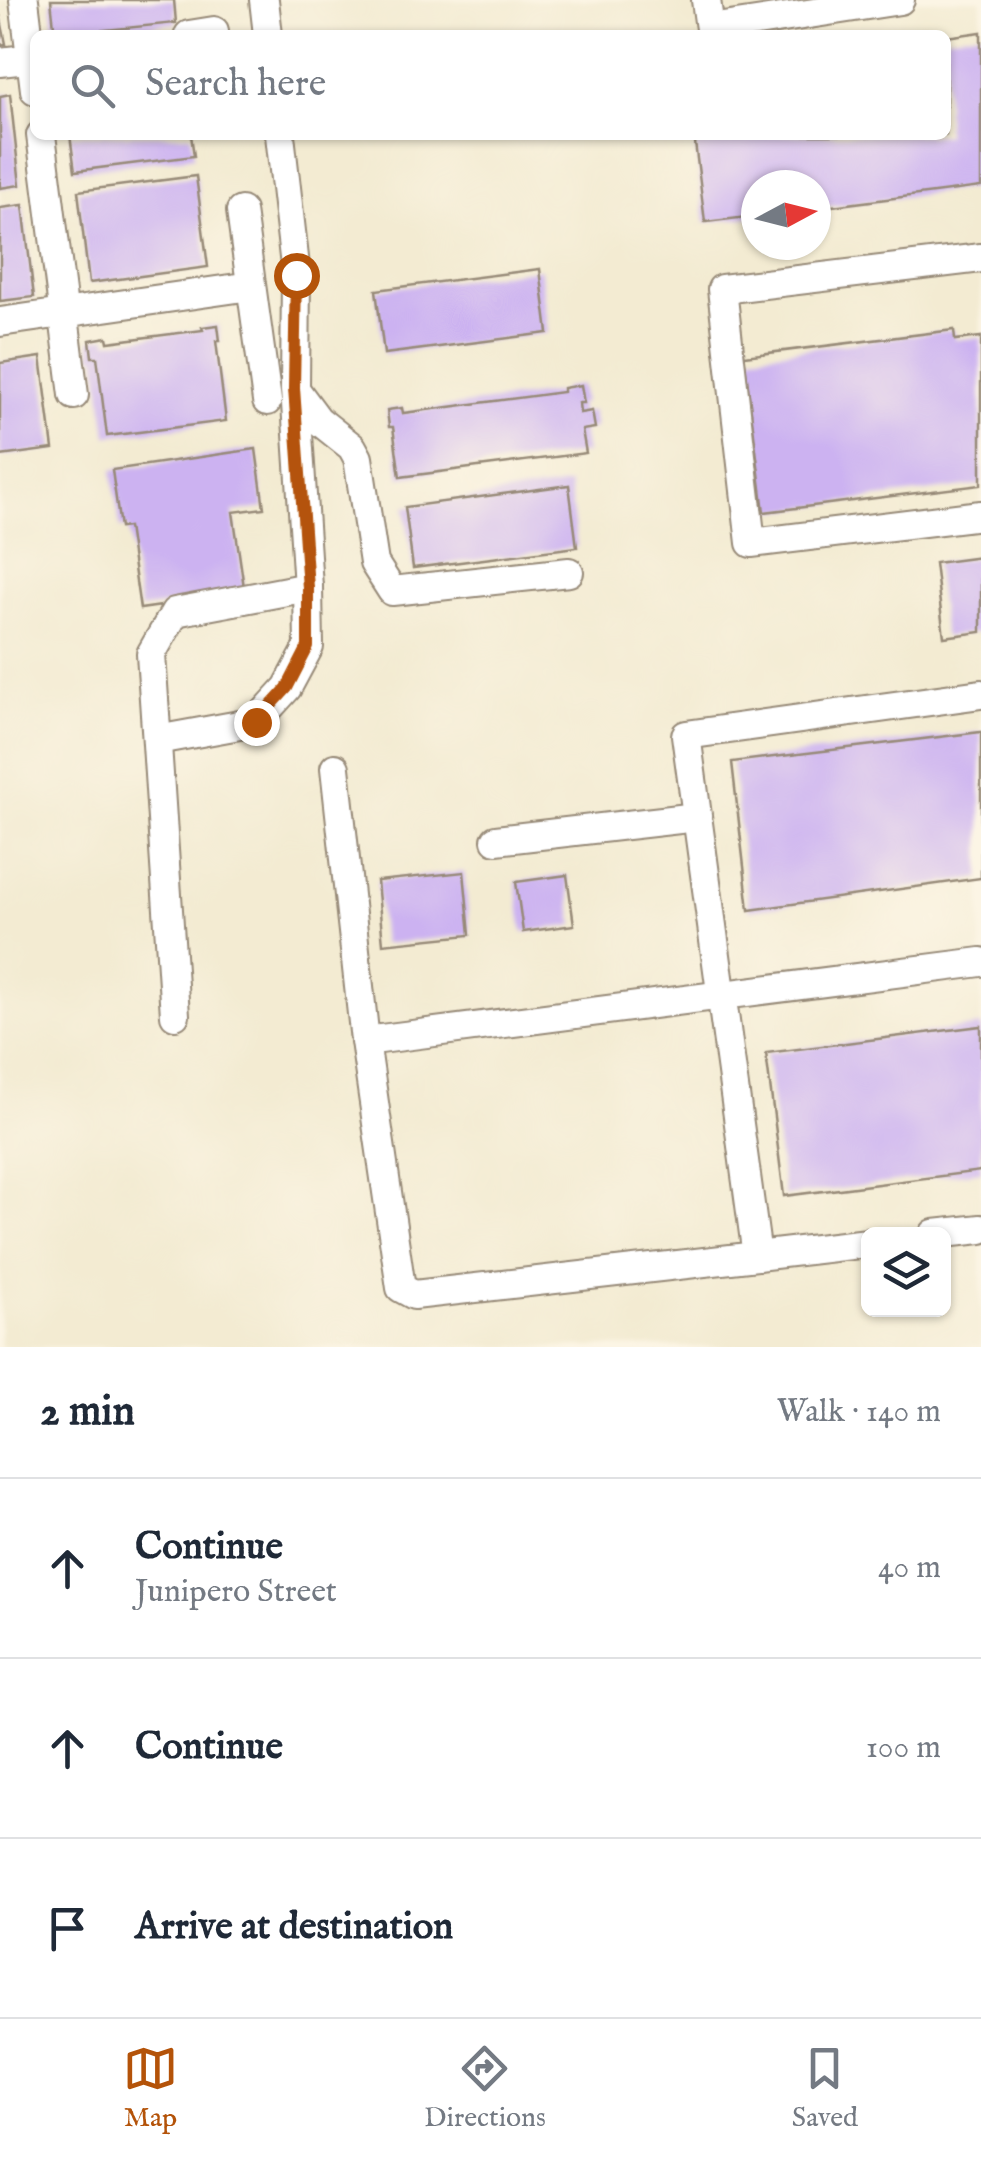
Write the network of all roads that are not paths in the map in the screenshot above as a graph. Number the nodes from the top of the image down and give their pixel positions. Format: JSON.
{"nodes":[{"id":1,"x":24,"y":0,"type":"edge"},
{"id":2,"x":264,"y":0,"type":"edge"},
{"id":3,"x":706,"y":0,"type":"edge"},
{"id":4,"x":900,"y":0,"type":"edge"},
{"id":5,"x":267,"y":30,"type":"edge"},
{"id":6,"x":30,"y":39,"type":"edge"},
{"id":7,"x":30,"y":59,"type":"edge"},
{"id":8,"x":0,"y":62,"type":"edge"},
{"id":9,"x":42,"y":140,"type":"edge"},
{"id":10,"x":281,"y":140,"type":"edge"},
{"id":11,"x":242,"y":211,"type":"dead end"},
{"id":12,"x":981,"y":258,"type":"edge"},
{"id":13,"x":251,"y":286,"type":"junction"},
{"id":14,"x":64,"y":314,"type":"junction"},
{"id":15,"x":0,"y":322,"type":"edge"},
{"id":16,"x":74,"y":395,"type":"dead end"},
{"id":17,"x":295,"y":397,"type":"junction"},
{"id":18,"x":267,"y":401,"type":"dead end"},
{"id":19,"x":981,"y":514,"type":"edge"},
{"id":20,"x":569,"y":572,"type":"dead end"},
{"id":21,"x":308,"y":588,"type":"junction"},
{"id":22,"x":981,"y":694,"type":"edge"},
{"id":23,"x":157,"y":740,"type":"junction"},
{"id":24,"x":335,"y":768,"type":"dead end"},
{"id":25,"x":697,"y":817,"type":"junction"},
{"id":26,"x":496,"y":840,"type":"dead end"},
{"id":27,"x":981,"y":962,"type":"edge"},
{"id":28,"x":722,"y":996,"type":"junction"},
{"id":29,"x":175,"y":1015,"type":"dead end"},
{"id":30,"x":365,"y":1041,"type":"junction"},
{"id":31,"x":981,"y":1229,"type":"edge"},
{"id":32,"x":951,"y":1232,"type":"edge"},
{"id":33,"x":861,"y":1244,"type":"edge"},
{"id":34,"x":757,"y":1256,"type":"junction"}],
"edges":[{"from":1,"to":6,"type":"street"},
{"from":2,"to":5,"type":"street"},
{"from":3,"to":4,"type":"street"},
{"from":7,"to":8,"type":"street"},
{"from":9,"to":14,"type":"street"},
{"from":10,"to":17,"type":"street"},
{"from":11,"to":13,"type":"street"},
{"from":12,"to":19,"type":"street"},
{"from":13,"to":14,"type":"street"},
{"from":13,"to":18,"type":"street"},
{"from":14,"to":15,"type":"street"},
{"from":14,"to":16,"type":"street"},
{"from":17,"to":20,"type":"street"},
{"from":17,"to":21,"type":"street"},
{"from":21,"to":23,"type":"street"},
{"from":21,"to":23,"type":"street"},
{"from":22,"to":25,"type":"street"},
{"from":23,"to":29,"type":"street"},
{"from":24,"to":30,"type":"street"},
{"from":25,"to":26,"type":"street"},
{"from":25,"to":28,"type":"street"},
{"from":27,"to":28,"type":"street"},
{"from":28,"to":30,"type":"street"},
{"from":28,"to":34,"type":"street"},
{"from":30,"to":34,"type":"street"},
{"from":31,"to":32,"type":"street"},
{"from":33,"to":34,"type":"street"}]}
